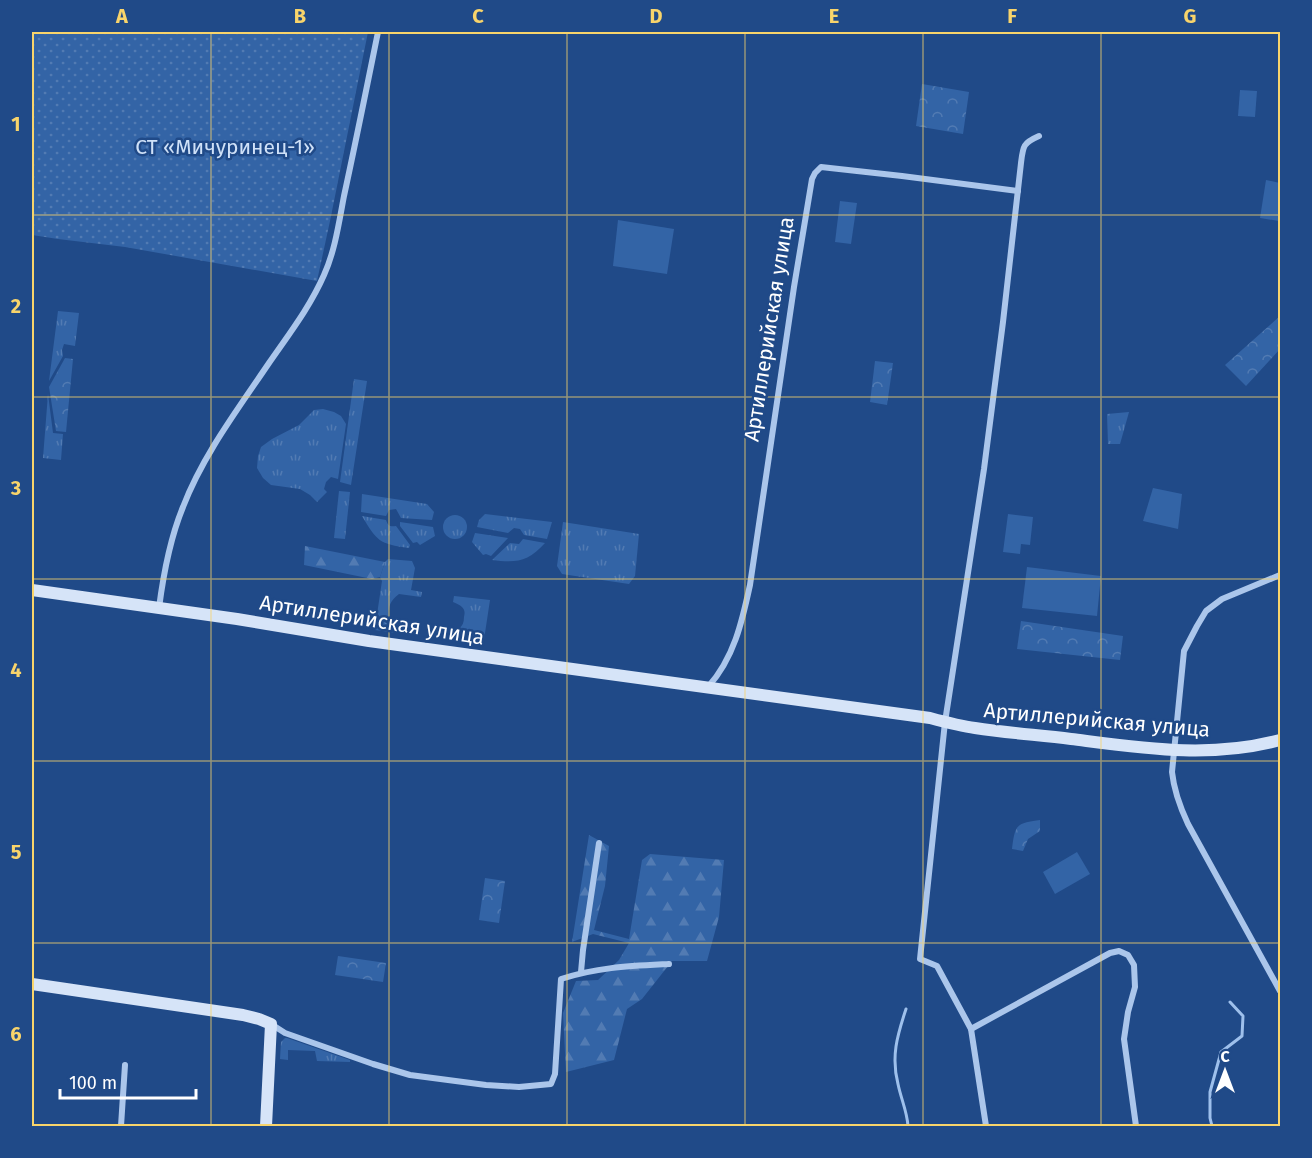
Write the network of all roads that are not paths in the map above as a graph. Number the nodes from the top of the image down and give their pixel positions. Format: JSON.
{"nodes":[{"id":1,"x":378,"y":32,"type":"edge"},
{"id":2,"x":1039,"y":136,"type":"dead end"},
{"id":3,"x":1018,"y":191,"type":"junction"},
{"id":4,"x":1281,"y":575,"type":"edge"},
{"id":5,"x":32,"y":590,"type":"edge"},
{"id":6,"x":159,"y":608,"type":"junction"},
{"id":7,"x":708,"y":687,"type":"junction"},
{"id":8,"x":945,"y":722,"type":"junction"},
{"id":9,"x":1176,"y":732,"type":"junction"},
{"id":10,"x":1200,"y":733,"type":"dead end"},
{"id":11,"x":1281,"y":740,"type":"edge"},
{"id":12,"x":1174,"y":751,"type":"junction"},
{"id":13,"x":599,"y":843,"type":"dead end"},
{"id":14,"x":669,"y":964,"type":"dead end"},
{"id":15,"x":581,"y":972,"type":"junction"},
{"id":16,"x":32,"y":984,"type":"edge"},
{"id":17,"x":1281,"y":991,"type":"edge"},
{"id":18,"x":271,"y":1024,"type":"junction"},
{"id":19,"x":971,"y":1029,"type":"junction"},
{"id":20,"x":125,"y":1065,"type":"dead end"},
{"id":21,"x":121,"y":1126,"type":"edge"},
{"id":22,"x":267,"y":1126,"type":"edge"},
{"id":23,"x":986,"y":1126,"type":"edge"},
{"id":24,"x":1136,"y":1126,"type":"edge"}],
"edges":[{"from":1,"to":6,"type":"street"},
{"from":2,"to":3,"type":"street"},
{"from":3,"to":7,"type":"street","name":"Артиллерийская улица"},
{"from":3,"to":8,"type":"street"},
{"from":4,"to":9,"type":"street"},
{"from":5,"to":6,"type":"main road","name":"Артиллерийская улица"},
{"from":6,"to":7,"type":"main road","name":"Артиллерийская улица"},
{"from":7,"to":8,"type":"main road","name":"Артиллерийская улица"},
{"from":8,"to":12,"type":"main road","name":"Артиллерийская улица"},
{"from":8,"to":19,"type":"street"},
{"from":9,"to":10,"type":"street"},
{"from":9,"to":12,"type":"street"},
{"from":11,"to":12,"type":"main road","name":"Артиллерийская улица"},
{"from":12,"to":17,"type":"street"},
{"from":13,"to":15,"type":"street"},
{"from":14,"to":15,"type":"street"},
{"from":15,"to":18,"type":"street"},
{"from":16,"to":18,"type":"main road"},
{"from":18,"to":22,"type":"main road"},
{"from":19,"to":23,"type":"street"},
{"from":19,"to":24,"type":"street"},
{"from":20,"to":21,"type":"street"}]}
